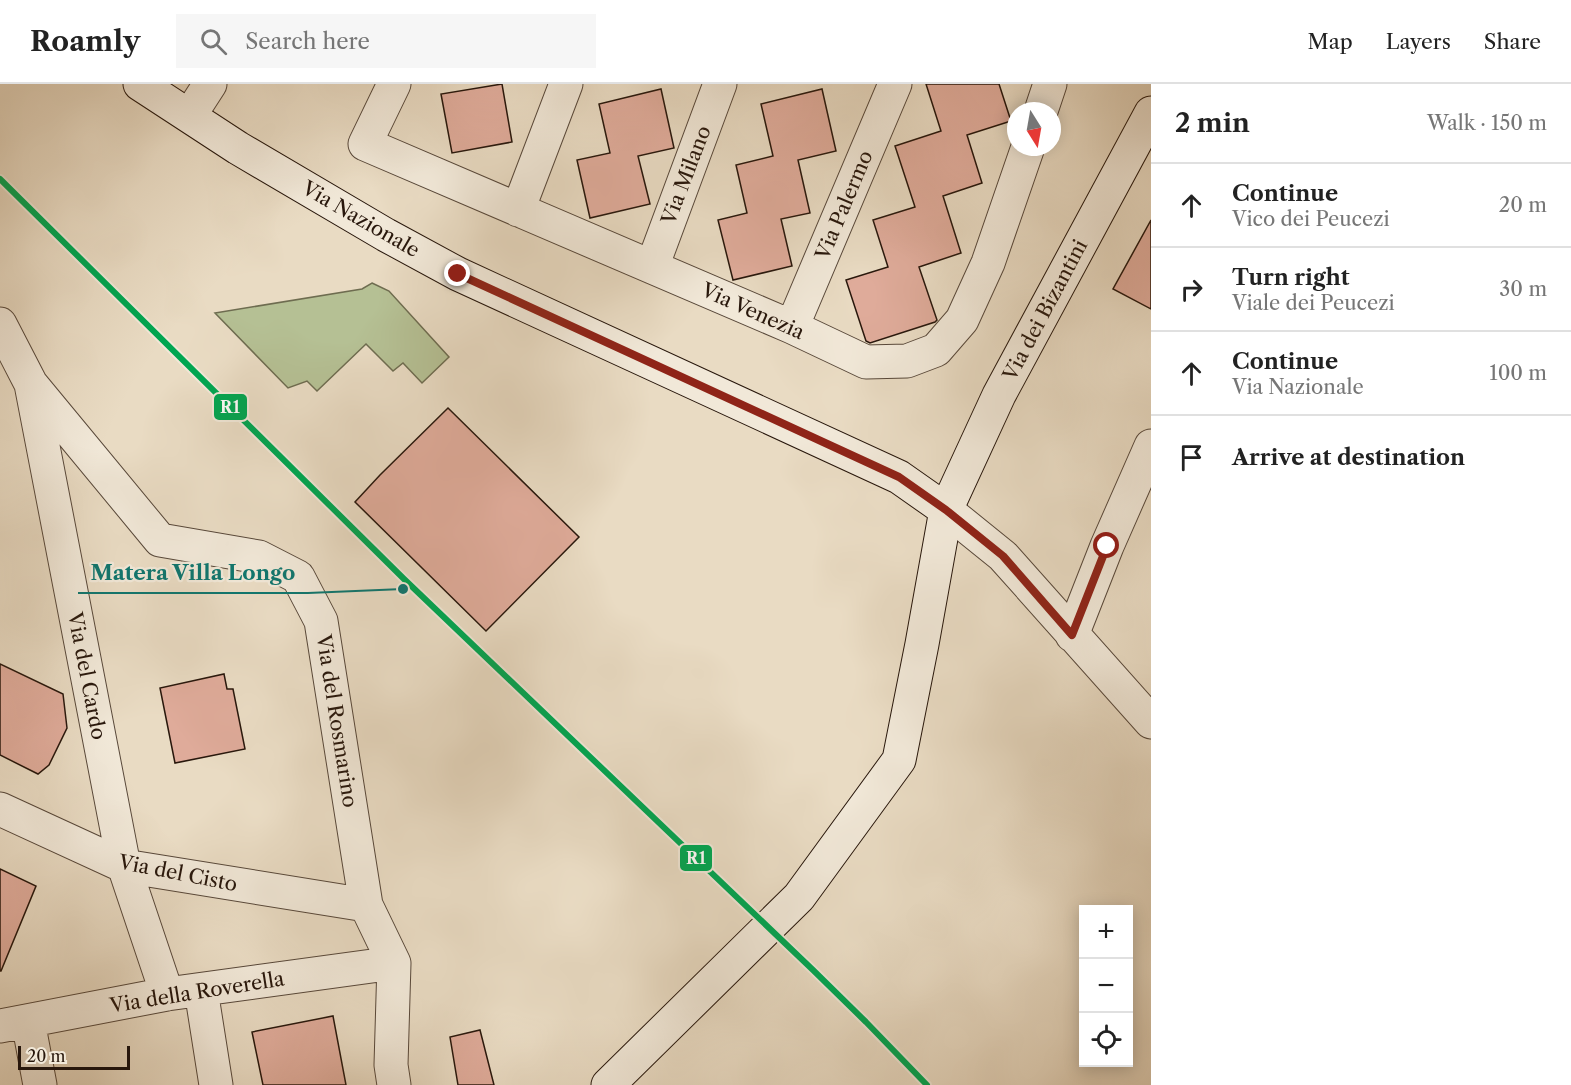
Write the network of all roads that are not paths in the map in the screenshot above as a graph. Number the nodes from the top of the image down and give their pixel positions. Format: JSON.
{"nodes":[{"id":1,"x":140,"y":84,"type":"edge"},
{"id":2,"x":210,"y":84,"type":"edge"},
{"id":3,"x":394,"y":84,"type":"edge"},
{"id":4,"x":566,"y":84,"type":"edge"},
{"id":5,"x":720,"y":84,"type":"edge"},
{"id":6,"x":895,"y":84,"type":"edge"},
{"id":7,"x":1050,"y":84,"type":"edge"},
{"id":8,"x":1044,"y":102,"type":"edge"},
{"id":9,"x":1151,"y":113,"type":"edge"},
{"id":10,"x":190,"y":115,"type":"junction"},
{"id":11,"x":1025,"y":156,"type":"edge"},
{"id":12,"x":518,"y":210,"type":"junction"},
{"id":13,"x":652,"y":267,"type":"junction"},
{"id":14,"x":0,"y":324,"type":"edge"},
{"id":15,"x":792,"y":327,"type":"junction"},
{"id":16,"x":31,"y":384,"type":"junction"},
{"id":17,"x":1151,"y":446,"type":"edge"},
{"id":18,"x":946,"y":510,"type":"junction"},
{"id":19,"x":1072,"y":635,"type":"junction"},
{"id":20,"x":1151,"y":722,"type":"edge"},
{"id":21,"x":0,"y":809,"type":"edge"},
{"id":22,"x":124,"y":866,"type":"junction"},
{"id":23,"x":366,"y":905,"type":"junction"},
{"id":24,"x":394,"y":963,"type":"junction"},
{"id":25,"x":201,"y":990,"type":"junction"},
{"id":26,"x":167,"y":994,"type":"junction"},
{"id":27,"x":14,"y":1023,"type":"edge"},
{"id":28,"x":396,"y":1078,"type":"edge"},
{"id":29,"x":40,"y":1085,"type":"edge"},
{"id":30,"x":216,"y":1085,"type":"edge"},
{"id":31,"x":608,"y":1085,"type":"edge"}],
"edges":[{"from":1,"to":10,"type":"street","name":"Via Nazionale"},
{"from":2,"to":10,"type":"street"},
{"from":3,"to":12,"type":"street","name":"Via Venezia"},
{"from":4,"to":12,"type":"street"},
{"from":5,"to":13,"type":"street","name":"Via Milano"},
{"from":6,"to":15,"type":"street","name":"Via Palermo"},
{"from":7,"to":8,"type":"street"},
{"from":9,"to":18,"type":"street","name":"Via dei Bizantini"},
{"from":10,"to":18,"type":"street","name":"Via Nazionale"},
{"from":11,"to":15,"type":"street","name":"Via Venezia"},
{"from":12,"to":13,"type":"street","name":"Via Venezia"},
{"from":13,"to":15,"type":"street","name":"Via Venezia"},
{"from":14,"to":16,"type":"street","name":"Via del Cardo"},
{"from":16,"to":22,"type":"street","name":"Via del Cardo"},
{"from":16,"to":23,"type":"street","name":"Via del Rosmarino"},
{"from":17,"to":19,"type":"street"},
{"from":18,"to":19,"type":"street","name":"Via Nazionale"},
{"from":18,"to":31,"type":"street","name":"Via dei Bizantini"},
{"from":19,"to":20,"type":"street","name":"Via Nazionale"},
{"from":21,"to":22,"type":"street","name":"Via del Cisto"},
{"from":22,"to":23,"type":"street","name":"Via del Cisto"},
{"from":22,"to":26,"type":"street","name":"Via del Cardo"},
{"from":23,"to":24,"type":"street","name":"Via del Rosmarino"},
{"from":24,"to":25,"type":"street","name":"Via della Roverella"},
{"from":24,"to":28,"type":"street","name":"Via del Rosmarino"},
{"from":25,"to":26,"type":"street","name":"Via della Roverella"},
{"from":25,"to":30,"type":"street"},
{"from":26,"to":27,"type":"street","name":"Via della Roverella"},
{"from":27,"to":29,"type":"street"}]}
